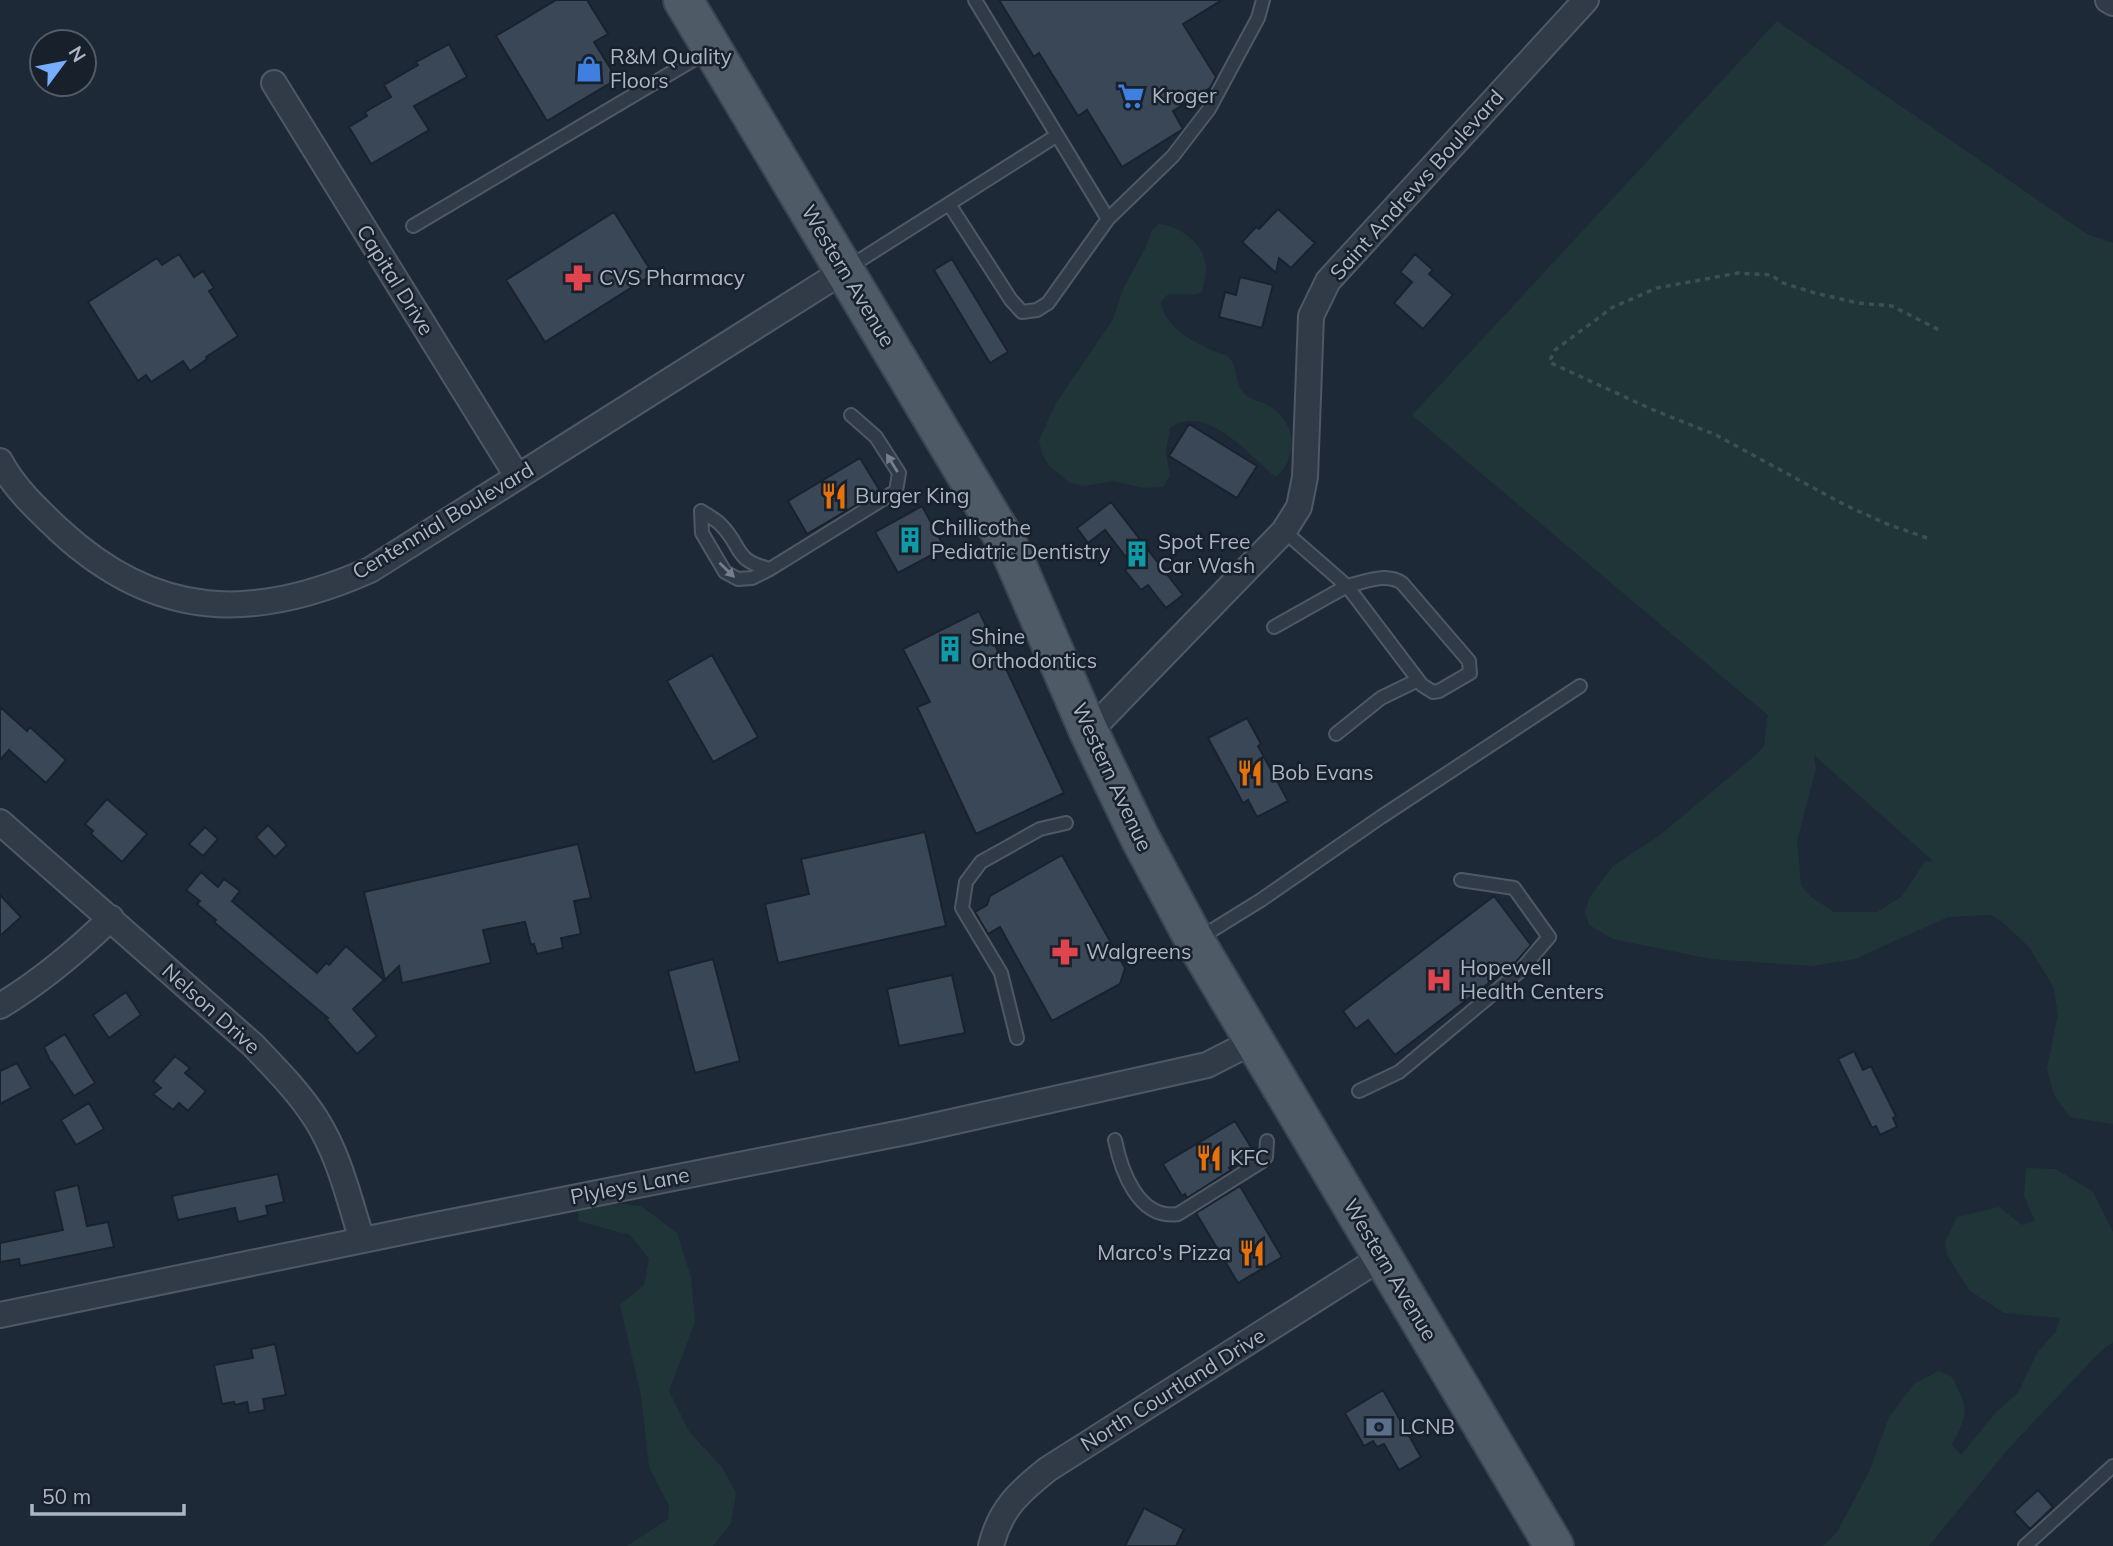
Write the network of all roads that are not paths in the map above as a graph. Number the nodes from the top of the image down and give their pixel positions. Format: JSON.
{"nodes":[{"id":1,"x":683,"y":0,"type":"edge"},
{"id":2,"x":975,"y":0,"type":"edge"},
{"id":3,"x":1263,"y":0,"type":"edge"},
{"id":4,"x":1586,"y":0,"type":"edge"},
{"id":5,"x":2108,"y":0,"type":"edge"},
{"id":6,"x":2113,"y":3,"type":"edge"},
{"id":7,"x":711,"y":49,"type":"junction"},
{"id":8,"x":274,"y":83,"type":"dead end"},
{"id":9,"x":1056,"y":136,"type":"junction"},
{"id":10,"x":949,"y":205,"type":"junction"},
{"id":11,"x":1108,"y":219,"type":"junction"},
{"id":12,"x":413,"y":226,"type":"dead end"},
{"id":13,"x":845,"y":270,"type":"junction"},
{"id":14,"x":851,"y":415,"type":"dead end"},
{"id":15,"x":0,"y":461,"type":"edge"},
{"id":16,"x":517,"y":477,"type":"junction"},
{"id":17,"x":1284,"y":531,"type":"junction"},
{"id":18,"x":770,"y":569,"type":"junction"},
{"id":19,"x":1347,"y":586,"type":"junction"},
{"id":20,"x":1275,"y":627,"type":"dead end"},
{"id":21,"x":1418,"y":680,"type":"junction"},
{"id":22,"x":1580,"y":685,"type":"dead end"},
{"id":23,"x":1088,"y":732,"type":"junction"},
{"id":24,"x":1336,"y":734,"type":"dead end"},
{"id":25,"x":0,"y":822,"type":"edge"},
{"id":26,"x":1066,"y":822,"type":"dead end"},
{"id":27,"x":1461,"y":880,"type":"dead end"},
{"id":28,"x":111,"y":918,"type":"junction"},
{"id":29,"x":1195,"y":941,"type":"junction"},
{"id":30,"x":0,"y":1006,"type":"edge"},
{"id":31,"x":1017,"y":1038,"type":"dead end"},
{"id":32,"x":1254,"y":1041,"type":"junction"},
{"id":33,"x":1359,"y":1091,"type":"dead end"},
{"id":34,"x":1115,"y":1140,"type":"dead end"},
{"id":35,"x":1267,"y":1141,"type":"dead end"},
{"id":36,"x":362,"y":1240,"type":"junction"},
{"id":37,"x":1382,"y":1257,"type":"junction"},
{"id":38,"x":0,"y":1315,"type":"edge"},
{"id":39,"x":2113,"y":1466,"type":"edge"},
{"id":40,"x":991,"y":1546,"type":"edge"},
{"id":41,"x":1555,"y":1546,"type":"edge"},
{"id":42,"x":2025,"y":1546,"type":"edge"}],
"edges":[{"from":1,"to":7,"type":"main road","name":"Western Avenue"},
{"from":2,"to":9,"type":"lane"},
{"from":3,"to":11,"type":"lane"},
{"from":4,"to":17,"type":"street","name":"Saint Andrews Boulevard"},
{"from":5,"to":6,"type":"street"},
{"from":7,"to":12,"type":"lane"},
{"from":7,"to":13,"type":"main road","name":"Western Avenue"},
{"from":8,"to":16,"type":"street","name":"Capital Drive"},
{"from":9,"to":10,"type":"lane"},
{"from":9,"to":11,"type":"lane"},
{"from":10,"to":11,"type":"lane"},
{"from":10,"to":13,"type":"lane"},
{"from":13,"to":16,"type":"street","name":"Centennial Boulevard"},
{"from":13,"to":23,"type":"main road","name":"Western Avenue"},
{"from":18,"to":14,"type":"lane","one_way":true},
{"from":15,"to":16,"type":"street","name":"Centennial Boulevard"},
{"from":17,"to":19,"type":"lane"},
{"from":17,"to":23,"type":"street","name":"Saint Andrews Boulevard"},
{"from":18,"to":18,"type":"lane","one_way":true},
{"from":19,"to":20,"type":"lane"},
{"from":19,"to":21,"type":"lane"},
{"from":19,"to":21,"type":"lane"},
{"from":21,"to":24,"type":"lane"},
{"from":22,"to":29,"type":"lane"},
{"from":23,"to":29,"type":"main road","name":"Western Avenue"},
{"from":25,"to":28,"type":"street","name":"Nelson Drive"},
{"from":26,"to":31,"type":"lane"},
{"from":27,"to":33,"type":"lane"},
{"from":28,"to":30,"type":"street"},
{"from":28,"to":36,"type":"street","name":"Nelson Drive"},
{"from":29,"to":32,"type":"main road","name":"Western Avenue"},
{"from":32,"to":36,"type":"street","name":"Plyleys Lane"},
{"from":32,"to":37,"type":"main road","name":"Western Avenue"},
{"from":34,"to":35,"type":"lane"},
{"from":36,"to":38,"type":"street","name":"Plyleys Lane"},
{"from":37,"to":40,"type":"street","name":"North Courtland Drive"},
{"from":37,"to":41,"type":"main road","name":"Western Avenue"},
{"from":39,"to":42,"type":"lane"}]}
